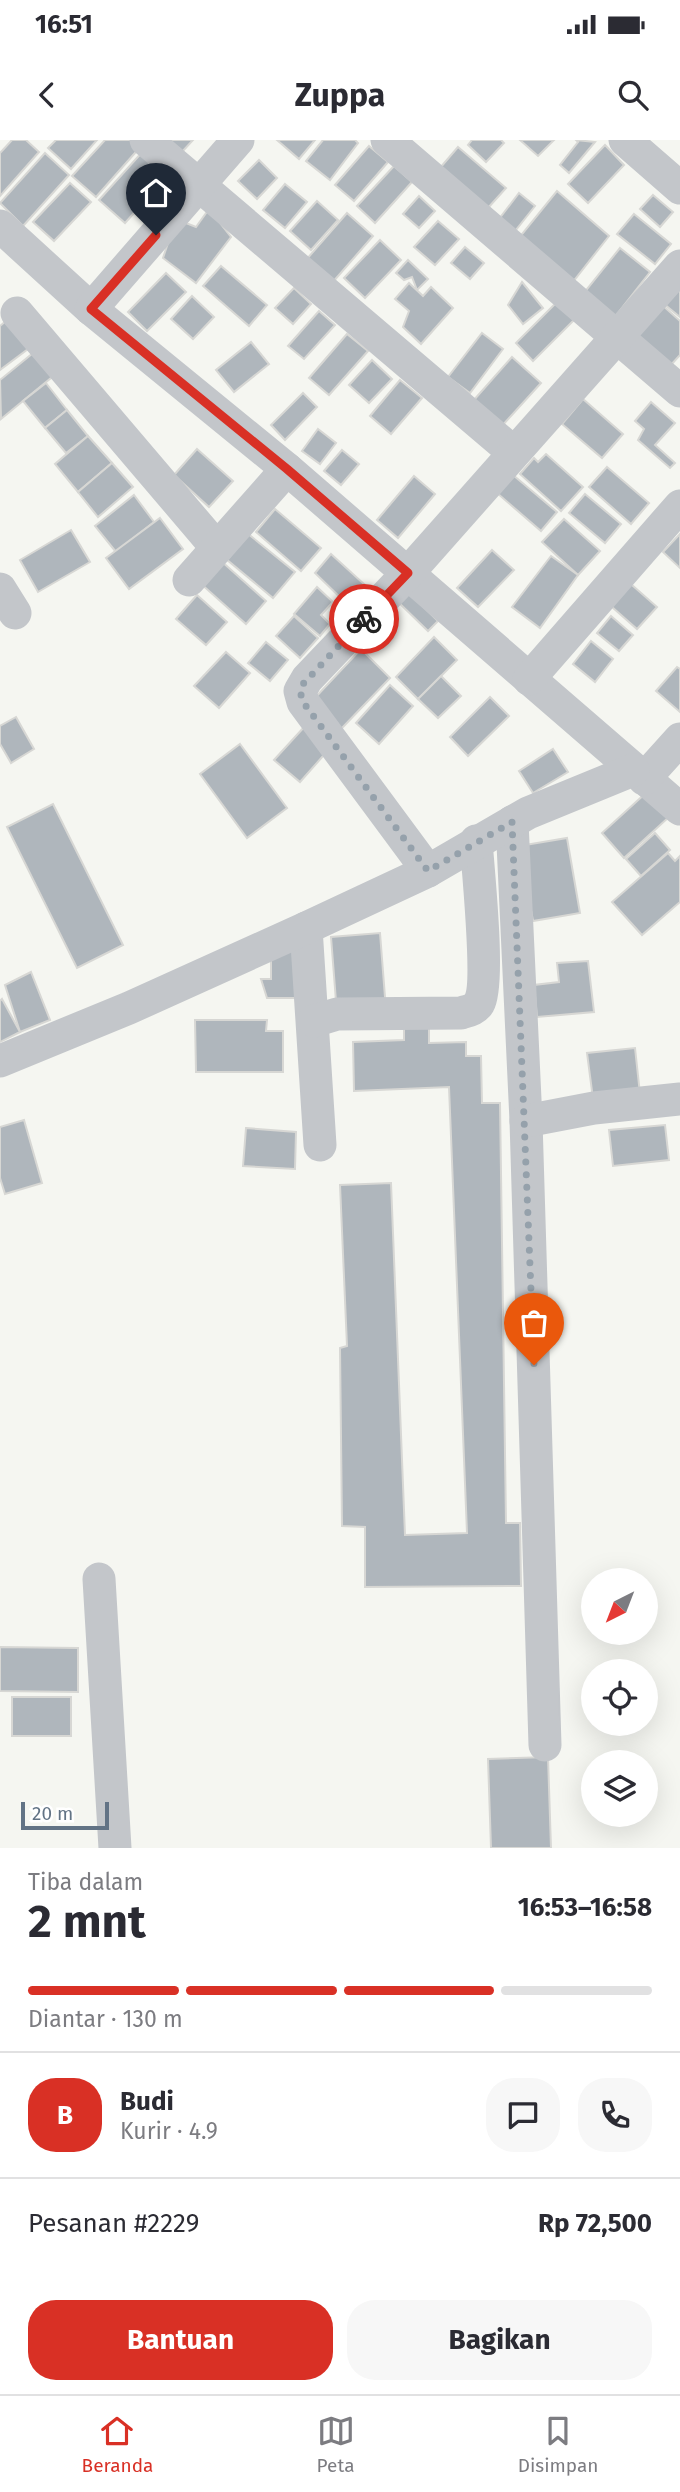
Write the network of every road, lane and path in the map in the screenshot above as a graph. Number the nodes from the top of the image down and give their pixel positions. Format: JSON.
{"nodes":[{"id":1,"x":146,"y":140,"type":"edge"},
{"id":2,"x":238,"y":140,"type":"edge"},
{"id":3,"x":387,"y":140,"type":"edge"},
{"id":4,"x":625,"y":140,"type":"edge"},
{"id":5,"x":198,"y":187,"type":"junction"},
{"id":6,"x":680,"y":188,"type":"edge"},
{"id":7,"x":0,"y":226,"type":"edge"},
{"id":8,"x":680,"y":266,"type":"edge"},
{"id":9,"x":91,"y":309,"type":"junction"},
{"id":10,"x":17,"y":313,"type":"dead end"},
{"id":11,"x":617,"y":338,"type":"junction"},
{"id":12,"x":680,"y":391,"type":"edge"},
{"id":13,"x":513,"y":452,"type":"junction"},
{"id":14,"x":287,"y":469,"type":"junction"},
{"id":15,"x":680,"y":506,"type":"edge"},
{"id":16,"x":217,"y":548,"type":"junction"},
{"id":17,"x":408,"y":573,"type":"junction"},
{"id":18,"x":189,"y":580,"type":"dead end"},
{"id":19,"x":529,"y":679,"type":"junction"},
{"id":20,"x":680,"y":739,"type":"edge"},
{"id":21,"x":638,"y":775,"type":"junction"},
{"id":22,"x":680,"y":810,"type":"edge"},
{"id":23,"x":512,"y":822,"type":"junction"},
{"id":24,"x":476,"y":841,"type":"junction"},
{"id":25,"x":428,"y":871,"type":"junction"},
{"id":26,"x":306,"y":928,"type":"junction"},
{"id":27,"x":314,"y":1021,"type":"junction"},
{"id":28,"x":0,"y":1060,"type":"edge"},
{"id":29,"x":680,"y":1099,"type":"edge"},
{"id":30,"x":526,"y":1121,"type":"junction"},
{"id":31,"x":320,"y":1144,"type":"dead end"},
{"id":32,"x":99,"y":1579,"type":"dead end"},
{"id":33,"x":545,"y":1745,"type":"dead end"},
{"id":34,"x":115,"y":1848,"type":"edge"}],
"edges":[{"from":1,"to":5,"type":"street"},
{"from":2,"to":5,"type":"street"},
{"from":3,"to":11,"type":"street"},
{"from":4,"to":6,"type":"street"},
{"from":5,"to":9,"type":"street"},
{"from":5,"to":13,"type":"street"},
{"from":7,"to":9,"type":"street"},
{"from":8,"to":11,"type":"street"},
{"from":9,"to":14,"type":"street"},
{"from":10,"to":16,"type":"street"},
{"from":11,"to":12,"type":"street"},
{"from":11,"to":13,"type":"street"},
{"from":13,"to":17,"type":"street"},
{"from":14,"to":16,"type":"street"},
{"from":14,"to":17,"type":"street"},
{"from":15,"to":19,"type":"street"},
{"from":16,"to":18,"type":"street"},
{"from":17,"to":19,"type":"street"},
{"from":17,"to":25,"type":"street"},
{"from":19,"to":21,"type":"street"},
{"from":20,"to":21,"type":"street"},
{"from":21,"to":22,"type":"street"},
{"from":21,"to":23,"type":"street"},
{"from":23,"to":24,"type":"street"},
{"from":23,"to":30,"type":"street"},
{"from":24,"to":25,"type":"street"},
{"from":24,"to":27,"type":"street"},
{"from":25,"to":26,"type":"street"},
{"from":26,"to":27,"type":"street"},
{"from":26,"to":28,"type":"street"},
{"from":27,"to":31,"type":"street"},
{"from":29,"to":30,"type":"street"},
{"from":30,"to":33,"type":"street"},
{"from":32,"to":34,"type":"street"}]}
